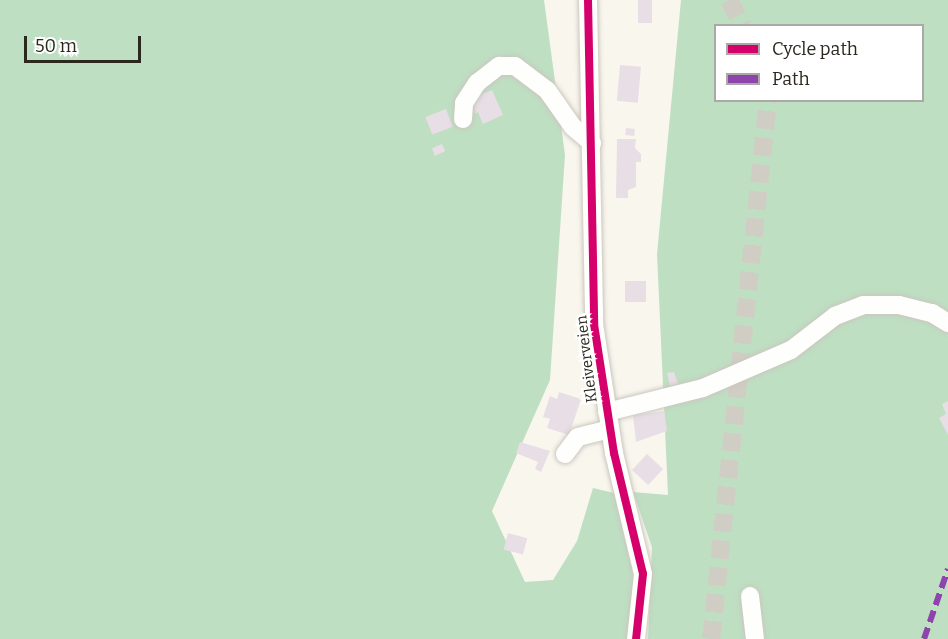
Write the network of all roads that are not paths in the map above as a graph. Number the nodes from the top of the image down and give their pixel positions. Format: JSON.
{"nodes":[{"id":1,"x":588,"y":0,"type":"edge"},
{"id":2,"x":463,"y":119,"type":"dead end"},
{"id":3,"x":592,"y":143,"type":"junction"},
{"id":4,"x":948,"y":322,"type":"edge"},
{"id":5,"x":608,"y":421,"type":"junction"},
{"id":6,"x":565,"y":454,"type":"dead end"},
{"id":7,"x":750,"y":596,"type":"dead end"},
{"id":8,"x":636,"y":639,"type":"edge"},
{"id":9,"x":755,"y":639,"type":"edge"}],
"edges":[{"from":1,"to":3,"type":"street","name":"Kleiverveien"},
{"from":2,"to":3,"type":"street"},
{"from":3,"to":5,"type":"street","name":"Kleiverveien"},
{"from":4,"to":5,"type":"street"},
{"from":5,"to":6,"type":"street"},
{"from":5,"to":8,"type":"street","name":"Kleiverveien"},
{"from":7,"to":9,"type":"street"}]}
